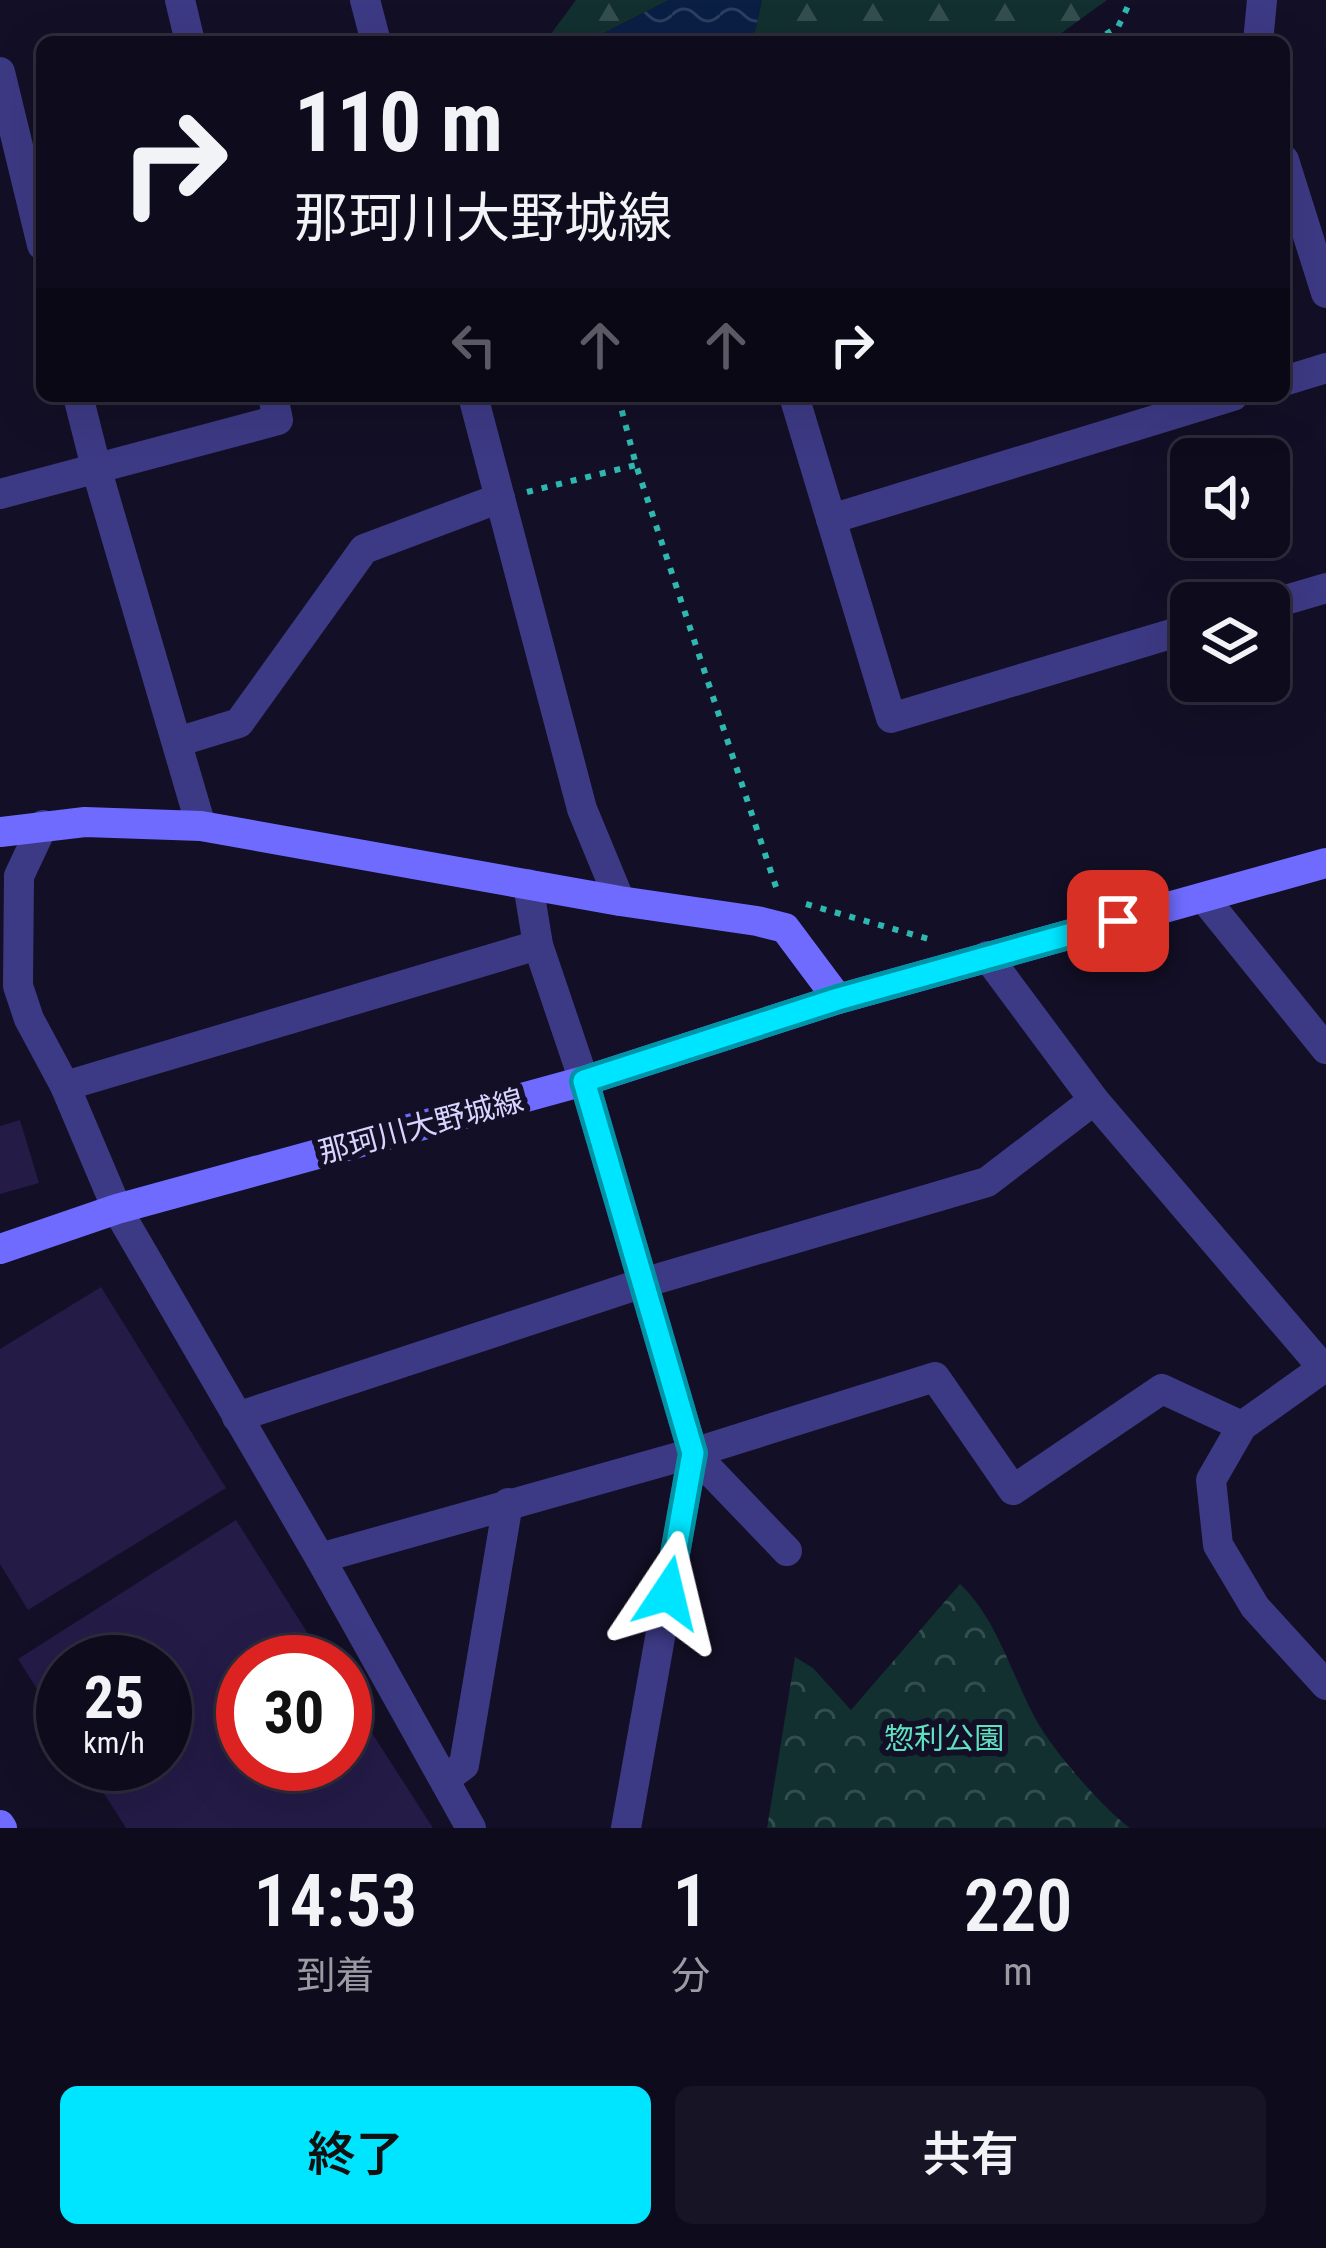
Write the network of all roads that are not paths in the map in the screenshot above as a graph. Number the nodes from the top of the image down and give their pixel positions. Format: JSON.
{"nodes":[{"id":1,"x":365,"y":0,"type":"edge"},
{"id":2,"x":1262,"y":0,"type":"edge"},
{"id":3,"x":187,"y":2,"type":"edge"},
{"id":4,"x":190,"y":36,"type":"edge"},
{"id":5,"x":374,"y":36,"type":"edge"},
{"id":6,"x":1259,"y":36,"type":"edge"},
{"id":7,"x":0,"y":72,"type":"edge"},
{"id":8,"x":1290,"y":182,"type":"edge"},
{"id":9,"x":36,"y":220,"type":"edge"},
{"id":10,"x":1326,"y":293,"type":"edge"},
{"id":11,"x":1326,"y":368,"type":"edge"},
{"id":12,"x":1290,"y":378,"type":"edge"},
{"id":13,"x":80,"y":402,"type":"edge"},
{"id":14,"x":274,"y":402,"type":"edge"},
{"id":15,"x":474,"y":402,"type":"edge"},
{"id":16,"x":796,"y":402,"type":"edge"},
{"id":17,"x":1213,"y":402,"type":"edge"},
{"id":18,"x":97,"y":471,"type":"junction"},
{"id":19,"x":0,"y":494,"type":"edge"},
{"id":20,"x":500,"y":498,"type":"junction"},
{"id":21,"x":831,"y":519,"type":"junction"},
{"id":22,"x":1326,"y":588,"type":"edge"},
{"id":23,"x":1290,"y":599,"type":"edge"},
{"id":24,"x":1170,"y":634,"type":"edge"},
{"id":25,"x":177,"y":742,"type":"junction"},
{"id":26,"x":43,"y":825,"type":"junction"},
{"id":27,"x":201,"y":826,"type":"junction"},
{"id":28,"x":0,"y":832,"type":"edge"},
{"id":29,"x":1326,"y":863,"type":"edge"},
{"id":30,"x":528,"y":884,"type":"junction"},
{"id":31,"x":1204,"y":898,"type":"junction"},
{"id":32,"x":620,"y":901,"type":"junction"},
{"id":33,"x":538,"y":945,"type":"junction"},
{"id":34,"x":987,"y":956,"type":"junction"},
{"id":35,"x":838,"y":999,"type":"junction"},
{"id":36,"x":1326,"y":1049,"type":"edge"},
{"id":37,"x":584,"y":1081,"type":"junction"},
{"id":38,"x":65,"y":1086,"type":"junction"},
{"id":39,"x":1094,"y":1100,"type":"junction"},
{"id":40,"x":117,"y":1209,"type":"junction"},
{"id":41,"x":0,"y":1249,"type":"edge"},
{"id":42,"x":643,"y":1283,"type":"junction"},
{"id":43,"x":1325,"y":1367,"type":"edge"},
{"id":44,"x":236,"y":1417,"type":"junction"},
{"id":45,"x":1242,"y":1426,"type":"junction"},
{"id":46,"x":693,"y":1453,"type":"junction"},
{"id":47,"x":508,"y":1503,"type":"junction"},
{"id":48,"x":787,"y":1551,"type":"dead end"},
{"id":49,"x":320,"y":1558,"type":"junction"},
{"id":50,"x":1326,"y":1685,"type":"edge"},
{"id":51,"x":445,"y":1779,"type":"junction"},
{"id":52,"x":471,"y":1828,"type":"edge"},
{"id":53,"x":626,"y":1828,"type":"edge"}],
"edges":[{"from":1,"to":5,"type":"street"},
{"from":2,"to":6,"type":"street"},
{"from":3,"to":4,"type":"street"},
{"from":7,"to":9,"type":"street"},
{"from":8,"to":10,"type":"street"},
{"from":11,"to":12,"type":"street"},
{"from":13,"to":18,"type":"street"},
{"from":14,"to":18,"type":"street"},
{"from":15,"to":20,"type":"street"},
{"from":16,"to":21,"type":"street"},
{"from":17,"to":21,"type":"street"},
{"from":18,"to":19,"type":"street"},
{"from":18,"to":25,"type":"street"},
{"from":20,"to":25,"type":"street"},
{"from":20,"to":32,"type":"street"},
{"from":21,"to":24,"type":"street"},
{"from":22,"to":23,"type":"street"},
{"from":25,"to":27,"type":"street"},
{"from":26,"to":27,"type":"main road"},
{"from":26,"to":28,"type":"main road"},
{"from":26,"to":38,"type":"street"},
{"from":27,"to":30,"type":"main road"},
{"from":29,"to":31,"type":"main road","name":"那珂川大野城線"},
{"from":30,"to":32,"type":"main road"},
{"from":30,"to":33,"type":"street"},
{"from":31,"to":34,"type":"main road","name":"那珂川大野城線"},
{"from":31,"to":36,"type":"street"},
{"from":32,"to":35,"type":"main road"},
{"from":33,"to":37,"type":"street"},
{"from":33,"to":38,"type":"street"},
{"from":34,"to":35,"type":"main road","name":"那珂川大野城線"},
{"from":34,"to":39,"type":"street"},
{"from":35,"to":37,"type":"main road","name":"那珂川大野城線"},
{"from":37,"to":40,"type":"main road","name":"那珂川大野城線"},
{"from":37,"to":42,"type":"street"},
{"from":38,"to":40,"type":"street"},
{"from":39,"to":42,"type":"street"},
{"from":39,"to":43,"type":"street"},
{"from":40,"to":41,"type":"main road","name":"那珂川大野城線"},
{"from":40,"to":44,"type":"street"},
{"from":42,"to":44,"type":"street"},
{"from":42,"to":46,"type":"street"},
{"from":43,"to":45,"type":"street"},
{"from":44,"to":49,"type":"street"},
{"from":45,"to":46,"type":"street"},
{"from":45,"to":50,"type":"street"},
{"from":46,"to":47,"type":"street"},
{"from":46,"to":48,"type":"street"},
{"from":46,"to":53,"type":"street"},
{"from":47,"to":49,"type":"street"},
{"from":47,"to":51,"type":"street"},
{"from":49,"to":51,"type":"street"},
{"from":51,"to":52,"type":"street"}]}
